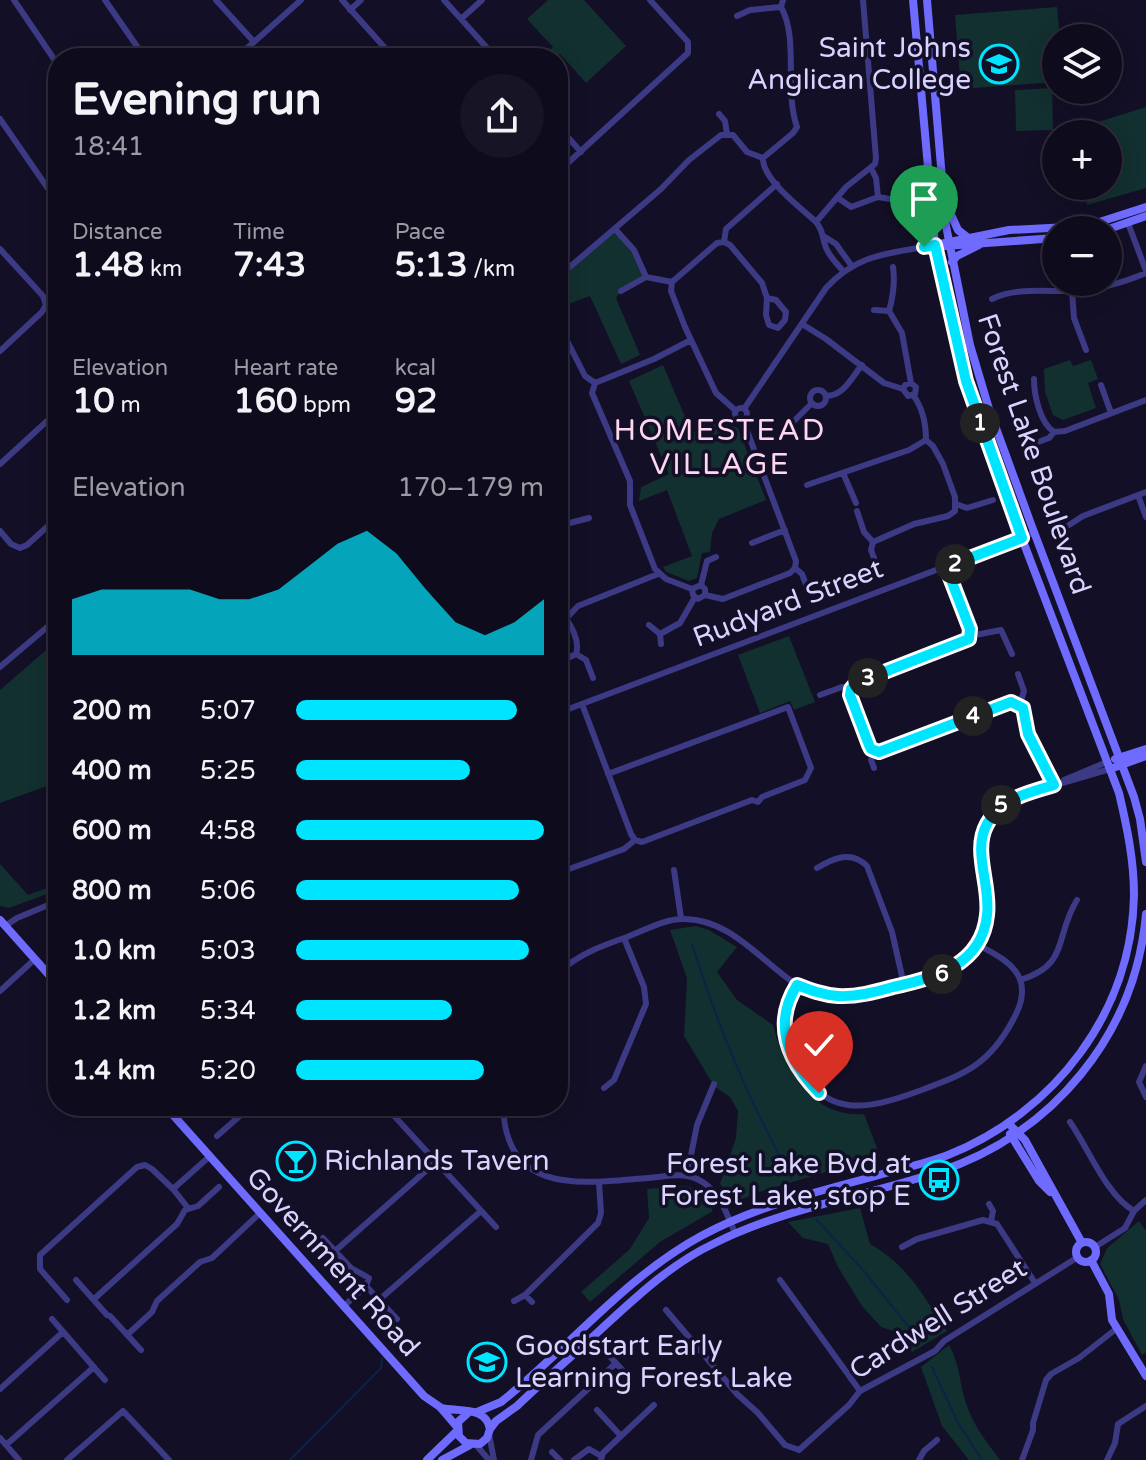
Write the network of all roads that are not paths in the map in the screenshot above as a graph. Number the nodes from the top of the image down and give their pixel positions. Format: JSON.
{"nodes":[{"id":1,"x":14,"y":0,"type":"edge"},
{"id":2,"x":105,"y":0,"type":"edge"},
{"id":3,"x":216,"y":0,"type":"edge"},
{"id":4,"x":301,"y":0,"type":"edge"},
{"id":5,"x":342,"y":0,"type":"edge"},
{"id":6,"x":361,"y":0,"type":"edge"},
{"id":7,"x":444,"y":0,"type":"edge"},
{"id":8,"x":482,"y":0,"type":"edge"},
{"id":9,"x":650,"y":0,"type":"edge"},
{"id":10,"x":863,"y":0,"type":"edge"},
{"id":11,"x":913,"y":0,"type":"edge"},
{"id":12,"x":927,"y":0,"type":"edge"},
{"id":13,"x":782,"y":4,"type":"edge"},
{"id":14,"x":350,"y":10,"type":"junction"},
{"id":15,"x":737,"y":16,"type":"dead end"},
{"id":16,"x":461,"y":19,"type":"junction"},
{"id":17,"x":254,"y":42,"type":"junction"},
{"id":18,"x":138,"y":48,"type":"edge"},
{"id":19,"x":247,"y":48,"type":"edge"},
{"id":20,"x":385,"y":48,"type":"edge"},
{"id":21,"x":487,"y":48,"type":"edge"},
{"id":22,"x":48,"y":50,"type":"edge"},
{"id":23,"x":719,"y":114,"type":"dead end"},
{"id":24,"x":0,"y":119,"type":"edge"},
{"id":25,"x":727,"y":134,"type":"junction"},
{"id":26,"x":568,"y":137,"type":"edge"},
{"id":27,"x":581,"y":152,"type":"junction"},
{"id":28,"x":763,"y":158,"type":"junction"},
{"id":29,"x":568,"y":163,"type":"edge"},
{"id":30,"x":871,"y":168,"type":"junction"},
{"id":31,"x":777,"y":184,"type":"junction"},
{"id":32,"x":48,"y":189,"type":"edge"},
{"id":33,"x":943,"y":196,"type":"junction"},
{"id":34,"x":878,"y":197,"type":"junction"},
{"id":35,"x":838,"y":198,"type":"junction"},
{"id":36,"x":890,"y":199,"type":"dead end"},
{"id":37,"x":1146,"y":207,"type":"edge"},
{"id":38,"x":1146,"y":216,"type":"edge"},
{"id":39,"x":1127,"y":219,"type":"junction"},
{"id":40,"x":816,"y":222,"type":"junction"},
{"id":41,"x":1122,"y":222,"type":"edge"},
{"id":42,"x":615,"y":229,"type":"junction"},
{"id":43,"x":825,"y":237,"type":"junction"},
{"id":44,"x":968,"y":237,"type":"junction"},
{"id":45,"x":1042,"y":239,"type":"edge"},
{"id":46,"x":987,"y":241,"type":"junction"},
{"id":47,"x":724,"y":242,"type":"junction"},
{"id":48,"x":948,"y":244,"type":"junction"},
{"id":49,"x":935,"y":245,"type":"junction"},
{"id":50,"x":0,"y":249,"type":"edge"},
{"id":51,"x":582,"y":256,"type":"junction"},
{"id":52,"x":952,"y":262,"type":"junction"},
{"id":53,"x":590,"y":265,"type":"dead end"},
{"id":54,"x":851,"y":265,"type":"junction"},
{"id":55,"x":893,"y":267,"type":"dead end"},
{"id":56,"x":568,"y":268,"type":"edge"},
{"id":57,"x":843,"y":271,"type":"junction"},
{"id":58,"x":1146,"y":272,"type":"edge"},
{"id":59,"x":646,"y":277,"type":"junction"},
{"id":60,"x":1122,"y":281,"type":"edge"},
{"id":61,"x":672,"y":282,"type":"junction"},
{"id":62,"x":621,"y":291,"type":"dead end"},
{"id":63,"x":1042,"y":291,"type":"edge"},
{"id":64,"x":1072,"y":296,"type":"edge"},
{"id":65,"x":767,"y":298,"type":"junction"},
{"id":66,"x":992,"y":299,"type":"dead end"},
{"id":67,"x":874,"y":310,"type":"dead end"},
{"id":68,"x":889,"y":311,"type":"junction"},
{"id":69,"x":802,"y":324,"type":"junction"},
{"id":70,"x":691,"y":340,"type":"junction"},
{"id":71,"x":568,"y":343,"type":"edge"},
{"id":72,"x":1086,"y":350,"type":"dead end"},
{"id":73,"x":0,"y":351,"type":"edge"},
{"id":74,"x":862,"y":365,"type":"junction"},
{"id":75,"x":1034,"y":379,"type":"dead end"},
{"id":76,"x":595,"y":383,"type":"junction"},
{"id":77,"x":911,"y":383,"type":"junction"},
{"id":78,"x":1101,"y":385,"type":"dead end"},
{"id":79,"x":903,"y":389,"type":"junction"},
{"id":80,"x":913,"y":395,"type":"junction"},
{"id":81,"x":826,"y":396,"type":"junction"},
{"id":82,"x":1146,"y":400,"type":"edge"},
{"id":83,"x":811,"y":404,"type":"junction"},
{"id":84,"x":744,"y":409,"type":"junction"},
{"id":85,"x":735,"y":410,"type":"junction"},
{"id":86,"x":1111,"y":413,"type":"junction"},
{"id":87,"x":48,"y":420,"type":"edge"},
{"id":88,"x":743,"y":420,"type":"junction"},
{"id":89,"x":1054,"y":432,"type":"junction"},
{"id":90,"x":793,"y":434,"type":"dead end"},
{"id":91,"x":926,"y":440,"type":"junction"},
{"id":92,"x":1025,"y":447,"type":"dead end"},
{"id":93,"x":0,"y":464,"type":"edge"},
{"id":94,"x":843,"y":473,"type":"junction"},
{"id":95,"x":809,"y":474,"type":"dead end"},
{"id":96,"x":1146,"y":492,"type":"edge"},
{"id":97,"x":1138,"y":495,"type":"junction"},
{"id":98,"x":993,"y":500,"type":"dead end"},
{"id":99,"x":956,"y":504,"type":"junction"},
{"id":100,"x":1146,"y":517,"type":"edge"},
{"id":101,"x":589,"y":518,"type":"dead end"},
{"id":102,"x":568,"y":523,"type":"edge"},
{"id":103,"x":1069,"y":525,"type":"dead end"},
{"id":104,"x":48,"y":526,"type":"edge"},
{"id":105,"x":785,"y":530,"type":"junction"},
{"id":106,"x":0,"y":531,"type":"edge"},
{"id":107,"x":1034,"y":533,"type":"junction"},
{"id":108,"x":1022,"y":538,"type":"junction"},
{"id":109,"x":873,"y":542,"type":"junction"},
{"id":110,"x":752,"y":543,"type":"dead end"},
{"id":111,"x":716,"y":557,"type":"dead end"},
{"id":112,"x":874,"y":558,"type":"dead end"},
{"id":113,"x":946,"y":567,"type":"junction"},
{"id":114,"x":795,"y":568,"type":"junction"},
{"id":115,"x":658,"y":574,"type":"junction"},
{"id":116,"x":701,"y":585,"type":"junction"},
{"id":117,"x":692,"y":589,"type":"junction"},
{"id":118,"x":808,"y":590,"type":"dead end"},
{"id":119,"x":705,"y":595,"type":"junction"},
{"id":120,"x":695,"y":597,"type":"junction"},
{"id":121,"x":568,"y":614,"type":"edge"},
{"id":122,"x":568,"y":621,"type":"edge"},
{"id":123,"x":649,"y":625,"type":"dead end"},
{"id":124,"x":48,"y":626,"type":"edge"},
{"id":125,"x":660,"y":634,"type":"junction"},
{"id":126,"x":970,"y":636,"type":"junction"},
{"id":127,"x":661,"y":644,"type":"dead end"},
{"id":128,"x":576,"y":654,"type":"junction"},
{"id":129,"x":1012,"y":654,"type":"dead end"},
{"id":130,"x":568,"y":658,"type":"edge"},
{"id":131,"x":0,"y":667,"type":"edge"},
{"id":132,"x":1018,"y":674,"type":"dead end"},
{"id":133,"x":593,"y":678,"type":"dead end"},
{"id":134,"x":851,"y":689,"type":"junction"},
{"id":135,"x":820,"y":695,"type":"dead end"},
{"id":136,"x":582,"y":704,"type":"junction"},
{"id":137,"x":1020,"y":704,"type":"junction"},
{"id":138,"x":568,"y":709,"type":"edge"},
{"id":139,"x":1146,"y":749,"type":"edge"},
{"id":140,"x":875,"y":751,"type":"junction"},
{"id":141,"x":1146,"y":756,"type":"edge"},
{"id":142,"x":1120,"y":761,"type":"junction"},
{"id":143,"x":1108,"y":765,"type":"junction"},
{"id":144,"x":874,"y":768,"type":"dead end"},
{"id":145,"x":608,"y":774,"type":"junction"},
{"id":146,"x":1058,"y":783,"type":"junction"},
{"id":147,"x":635,"y":840,"type":"junction"},
{"id":148,"x":1146,"y":862,"type":"edge"},
{"id":149,"x":817,"y":868,"type":"dead end"},
{"id":150,"x":568,"y":869,"type":"edge"},
{"id":151,"x":674,"y":870,"type":"dead end"},
{"id":152,"x":1077,"y":900,"type":"dead end"},
{"id":153,"x":48,"y":905,"type":"edge"},
{"id":154,"x":1146,"y":914,"type":"edge"},
{"id":155,"x":681,"y":918,"type":"junction"},
{"id":156,"x":3,"y":923,"type":"edge"},
{"id":157,"x":624,"y":938,"type":"junction"},
{"id":158,"x":978,"y":945,"type":"junction"},
{"id":159,"x":35,"y":959,"type":"junction"},
{"id":160,"x":568,"y":966,"type":"edge"},
{"id":161,"x":48,"y":974,"type":"edge"},
{"id":162,"x":1020,"y":980,"type":"junction"},
{"id":163,"x":797,"y":985,"type":"junction"},
{"id":164,"x":904,"y":985,"type":"junction"},
{"id":165,"x":0,"y":991,"type":"edge"},
{"id":166,"x":1146,"y":1066,"type":"edge"},
{"id":167,"x":714,"y":1084,"type":"dead end"},
{"id":168,"x":604,"y":1088,"type":"dead end"},
{"id":169,"x":1146,"y":1097,"type":"edge"},
{"id":170,"x":240,"y":1116,"type":"edge"},
{"id":171,"x":394,"y":1116,"type":"edge"},
{"id":172,"x":504,"y":1116,"type":"edge"},
{"id":173,"x":175,"y":1117,"type":"edge"},
{"id":174,"x":1070,"y":1122,"type":"dead end"},
{"id":175,"x":1008,"y":1123,"type":"junction"},
{"id":176,"x":1015,"y":1135,"type":"junction"},
{"id":177,"x":217,"y":1136,"type":"dead end"},
{"id":178,"x":210,"y":1156,"type":"junction"},
{"id":179,"x":436,"y":1162,"type":"junction"},
{"id":180,"x":687,"y":1175,"type":"junction"},
{"id":181,"x":599,"y":1182,"type":"junction"},
{"id":182,"x":219,"y":1187,"type":"dead end"},
{"id":183,"x":173,"y":1189,"type":"junction"},
{"id":184,"x":1146,"y":1200,"type":"edge"},
{"id":185,"x":989,"y":1204,"type":"dead end"},
{"id":186,"x":188,"y":1208,"type":"junction"},
{"id":187,"x":481,"y":1211,"type":"junction"},
{"id":188,"x":1134,"y":1211,"type":"junction"},
{"id":189,"x":260,"y":1213,"type":"junction"},
{"id":190,"x":730,"y":1221,"type":"junction"},
{"id":191,"x":991,"y":1221,"type":"junction"},
{"id":192,"x":496,"y":1227,"type":"dead end"},
{"id":193,"x":735,"y":1233,"type":"junction"},
{"id":194,"x":323,"y":1238,"type":"dead end"},
{"id":195,"x":1082,"y":1243,"type":"junction"},
{"id":196,"x":902,"y":1247,"type":"dead end"},
{"id":197,"x":1095,"y":1247,"type":"junction"},
{"id":198,"x":335,"y":1251,"type":"junction"},
{"id":199,"x":1078,"y":1257,"type":"junction"},
{"id":200,"x":1091,"y":1260,"type":"junction"},
{"id":201,"x":76,"y":1280,"type":"dead end"},
{"id":202,"x":780,"y":1280,"type":"dead end"},
{"id":203,"x":1035,"y":1283,"type":"junction"},
{"id":204,"x":366,"y":1286,"type":"junction"},
{"id":205,"x":525,"y":1295,"type":"junction"},
{"id":206,"x":94,"y":1299,"type":"junction"},
{"id":207,"x":67,"y":1300,"type":"dead end"},
{"id":208,"x":379,"y":1300,"type":"junction"},
{"id":209,"x":514,"y":1301,"type":"dead end"},
{"id":210,"x":532,"y":1302,"type":"dead end"},
{"id":211,"x":344,"y":1306,"type":"junction"},
{"id":212,"x":666,"y":1310,"type":"dead end"},
{"id":213,"x":52,"y":1319,"type":"dead end"},
{"id":214,"x":397,"y":1319,"type":"dead end"},
{"id":215,"x":1116,"y":1329,"type":"junction"},
{"id":216,"x":63,"y":1332,"type":"junction"},
{"id":217,"x":127,"y":1335,"type":"junction"},
{"id":218,"x":603,"y":1349,"type":"dead end"},
{"id":219,"x":141,"y":1350,"type":"dead end"},
{"id":220,"x":616,"y":1363,"type":"junction"},
{"id":221,"x":94,"y":1367,"type":"junction"},
{"id":222,"x":626,"y":1374,"type":"dead end"},
{"id":223,"x":1146,"y":1376,"type":"edge"},
{"id":224,"x":105,"y":1380,"type":"dead end"},
{"id":225,"x":0,"y":1389,"type":"edge"},
{"id":226,"x":860,"y":1391,"type":"junction"},
{"id":227,"x":654,"y":1405,"type":"dead end"},
{"id":228,"x":1146,"y":1406,"type":"edge"},
{"id":229,"x":440,"y":1407,"type":"junction"},
{"id":230,"x":597,"y":1410,"type":"dead end"},
{"id":231,"x":473,"y":1412,"type":"junction"},
{"id":232,"x":457,"y":1429,"type":"junction"},
{"id":233,"x":490,"y":1432,"type":"junction"},
{"id":234,"x":621,"y":1436,"type":"junction"},
{"id":235,"x":0,"y":1438,"type":"edge"},
{"id":236,"x":937,"y":1440,"type":"dead end"},
{"id":237,"x":6,"y":1445,"type":"junction"},
{"id":238,"x":473,"y":1445,"type":"junction"},
{"id":239,"x":799,"y":1450,"type":"junction"},
{"id":240,"x":552,"y":1452,"type":"dead end"},
{"id":241,"x":601,"y":1458,"type":"edge"},
{"id":242,"x":19,"y":1460,"type":"edge"},
{"id":243,"x":67,"y":1460,"type":"edge"},
{"id":244,"x":169,"y":1460,"type":"edge"},
{"id":245,"x":427,"y":1460,"type":"edge"},
{"id":246,"x":442,"y":1460,"type":"edge"},
{"id":247,"x":491,"y":1460,"type":"edge"},
{"id":248,"x":531,"y":1460,"type":"edge"},
{"id":249,"x":560,"y":1460,"type":"edge"},
{"id":250,"x":574,"y":1460,"type":"edge"},
{"id":251,"x":800,"y":1460,"type":"edge"},
{"id":252,"x":919,"y":1460,"type":"edge"},
{"id":253,"x":1022,"y":1460,"type":"edge"},
{"id":254,"x":1107,"y":1460,"type":"edge"}],
"edges":[{"from":1,"to":22,"type":"street"},
{"from":2,"to":18,"type":"street"},
{"from":3,"to":17,"type":"street"},
{"from":4,"to":17,"type":"street"},
{"from":5,"to":14,"type":"street"},
{"from":6,"to":14,"type":"street"},
{"from":7,"to":16,"type":"street"},
{"from":8,"to":16,"type":"street"},
{"from":9,"to":27,"type":"street"},
{"from":10,"to":30,"type":"street"},
{"from":11,"to":49,"type":"main road","name":"Forest Lake Boulevard"},
{"from":12,"to":33,"type":"main road","name":"Forest Lake Boulevard"},
{"from":13,"to":15,"type":"street"},
{"from":13,"to":28,"type":"street"},
{"from":14,"to":20,"type":"street"},
{"from":16,"to":21,"type":"street"},
{"from":17,"to":19,"type":"street"},
{"from":23,"to":25,"type":"street"},
{"from":24,"to":32,"type":"street"},
{"from":25,"to":28,"type":"street"},
{"from":25,"to":42,"type":"street"},
{"from":26,"to":27,"type":"street"},
{"from":27,"to":29,"type":"street"},
{"from":28,"to":31,"type":"street"},
{"from":30,"to":34,"type":"street"},
{"from":30,"to":35,"type":"street"},
{"from":31,"to":40,"type":"street"},
{"from":31,"to":47,"type":"street"},
{"from":33,"to":44,"type":"main road"},
{"from":33,"to":48,"type":"main road","name":"Forest Lake Boulevard"},
{"from":34,"to":35,"type":"street"},
{"from":34,"to":36,"type":"street"},
{"from":35,"to":40,"type":"street"},
{"from":37,"to":39,"type":"main road"},
{"from":38,"to":39,"type":"main road"},
{"from":39,"to":41,"type":"main road"},
{"from":39,"to":44,"type":"main road"},
{"from":39,"to":58,"type":"street"},
{"from":40,"to":43,"type":"street"},
{"from":42,"to":51,"type":"street"},
{"from":42,"to":59,"type":"street"},
{"from":43,"to":54,"type":"street"},
{"from":43,"to":57,"type":"street"},
{"from":44,"to":48,"type":"main road"},
{"from":45,"to":46,"type":"main road"},
{"from":46,"to":48,"type":"main road"},
{"from":46,"to":52,"type":"main road"},
{"from":47,"to":61,"type":"street"},
{"from":47,"to":65,"type":"street"},
{"from":48,"to":49,"type":"main road"},
{"from":48,"to":52,"type":"main road","name":"Forest Lake Boulevard"},
{"from":49,"to":54,"type":"street"},
{"from":49,"to":108,"type":"main road","name":"Forest Lake Boulevard"},
{"from":50,"to":73,"type":"street"},
{"from":51,"to":53,"type":"street"},
{"from":51,"to":56,"type":"street"},
{"from":52,"to":107,"type":"main road","name":"Forest Lake Boulevard"},
{"from":54,"to":57,"type":"street"},
{"from":55,"to":68,"type":"street"},
{"from":57,"to":69,"type":"street"},
{"from":58,"to":60,"type":"street"},
{"from":59,"to":61,"type":"street"},
{"from":59,"to":62,"type":"street"},
{"from":61,"to":70,"type":"street"},
{"from":63,"to":66,"type":"street"},
{"from":64,"to":72,"type":"street"},
{"from":65,"to":65,"type":"street"},
{"from":67,"to":68,"type":"street"},
{"from":68,"to":77,"type":"street"},
{"from":69,"to":74,"type":"street"},
{"from":69,"to":84,"type":"street"},
{"from":70,"to":76,"type":"street"},
{"from":70,"to":85,"type":"street"},
{"from":71,"to":76,"type":"street"},
{"from":74,"to":79,"type":"street"},
{"from":74,"to":81,"type":"street"},
{"from":75,"to":89,"type":"street"},
{"from":76,"to":115,"type":"street"},
{"from":77,"to":79,"type":"street"},
{"from":77,"to":80,"type":"street"},
{"from":78,"to":86,"type":"street"},
{"from":79,"to":80,"type":"street"},
{"from":80,"to":91,"type":"street"},
{"from":81,"to":83,"type":"street"},
{"from":81,"to":83,"type":"street"},
{"from":82,"to":86,"type":"street"},
{"from":83,"to":90,"type":"street"},
{"from":84,"to":85,"type":"street"},
{"from":84,"to":88,"type":"street"},
{"from":85,"to":88,"type":"street"},
{"from":86,"to":89,"type":"street"},
{"from":87,"to":93,"type":"street"},
{"from":88,"to":105,"type":"street"},
{"from":89,"to":92,"type":"street"},
{"from":91,"to":94,"type":"street"},
{"from":91,"to":99,"type":"street"},
{"from":94,"to":95,"type":"street"},
{"from":94,"to":109,"type":"street"},
{"from":96,"to":97,"type":"street"},
{"from":97,"to":100,"type":"street"},
{"from":97,"to":103,"type":"street"},
{"from":98,"to":99,"type":"street"},
{"from":99,"to":109,"type":"street"},
{"from":101,"to":102,"type":"street"},
{"from":104,"to":106,"type":"street"},
{"from":105,"to":110,"type":"street"},
{"from":105,"to":114,"type":"street"},
{"from":107,"to":108,"type":"street","name":"Rudyard Street"},
{"from":107,"to":142,"type":"main road","name":"Forest Lake Boulevard"},
{"from":108,"to":113,"type":"street","name":"Rudyard Street"},
{"from":108,"to":143,"type":"main road","name":"Forest Lake Boulevard"},
{"from":109,"to":112,"type":"street"},
{"from":111,"to":116,"type":"street"},
{"from":113,"to":126,"type":"street"},
{"from":113,"to":136,"type":"street","name":"Rudyard Street"},
{"from":114,"to":118,"type":"street"},
{"from":114,"to":119,"type":"street"},
{"from":115,"to":117,"type":"street"},
{"from":115,"to":121,"type":"street"},
{"from":116,"to":117,"type":"street"},
{"from":116,"to":119,"type":"street"},
{"from":117,"to":120,"type":"street"},
{"from":119,"to":120,"type":"street"},
{"from":120,"to":125,"type":"street"},
{"from":122,"to":128,"type":"street"},
{"from":123,"to":125,"type":"street"},
{"from":124,"to":131,"type":"street"},
{"from":125,"to":127,"type":"street"},
{"from":126,"to":129,"type":"street"},
{"from":126,"to":134,"type":"street"},
{"from":128,"to":130,"type":"street"},
{"from":128,"to":133,"type":"street"},
{"from":132,"to":137,"type":"street"},
{"from":134,"to":135,"type":"street"},
{"from":134,"to":140,"type":"street"},
{"from":136,"to":138,"type":"street","name":"Rudyard Street"},
{"from":136,"to":145,"type":"street"},
{"from":137,"to":140,"type":"street"},
{"from":137,"to":146,"type":"street"},
{"from":139,"to":142,"type":"main road"},
{"from":140,"to":144,"type":"street"},
{"from":141,"to":142,"type":"main road"},
{"from":142,"to":143,"type":"main road"},
{"from":142,"to":148,"type":"main road","name":"Forest Lake Boulevard"},
{"from":143,"to":146,"type":"street"},
{"from":143,"to":175,"type":"main road","name":"Forest Lake Boulevard"},
{"from":145,"to":147,"type":"street"},
{"from":145,"to":147,"type":"street"},
{"from":146,"to":158,"type":"street"},
{"from":147,"to":150,"type":"street"},
{"from":149,"to":164,"type":"street"},
{"from":151,"to":155,"type":"street"},
{"from":152,"to":162,"type":"street"},
{"from":153,"to":156,"type":"street"},
{"from":154,"to":176,"type":"main road"},
{"from":155,"to":157,"type":"street"},
{"from":155,"to":163,"type":"street"},
{"from":156,"to":159,"type":"main road"},
{"from":157,"to":160,"type":"street"},
{"from":157,"to":168,"type":"street"},
{"from":158,"to":162,"type":"street"},
{"from":158,"to":164,"type":"street"},
{"from":159,"to":161,"type":"main road"},
{"from":159,"to":165,"type":"street"},
{"from":162,"to":163,"type":"street"},
{"from":163,"to":164,"type":"street"},
{"from":166,"to":169,"type":"street"},
{"from":167,"to":180,"type":"street"},
{"from":170,"to":177,"type":"street"},
{"from":171,"to":179,"type":"street"},
{"from":172,"to":181,"type":"street"},
{"from":173,"to":178,"type":"main road","name":"Government Road"},
{"from":174,"to":188,"type":"street"},
{"from":175,"to":176,"type":"main road"},
{"from":175,"to":190,"type":"main road","name":"Forest Lake Boulevard"},
{"from":176,"to":193,"type":"main road"},
{"from":176,"to":195,"type":"main road"},
{"from":178,"to":183,"type":"street"},
{"from":178,"to":189,"type":"main road","name":"Government Road"},
{"from":179,"to":187,"type":"street"},
{"from":179,"to":198,"type":"street"},
{"from":180,"to":181,"type":"street"},
{"from":180,"to":190,"type":"street"},
{"from":181,"to":205,"type":"street"},
{"from":182,"to":186,"type":"street"},
{"from":183,"to":186,"type":"street"},
{"from":183,"to":207,"type":"street"},
{"from":184,"to":188,"type":"street"},
{"from":185,"to":191,"type":"street"},
{"from":186,"to":206,"type":"street"},
{"from":187,"to":192,"type":"street"},
{"from":187,"to":208,"type":"street"},
{"from":188,"to":197,"type":"street"},
{"from":189,"to":211,"type":"main road","name":"Government Road"},
{"from":189,"to":217,"type":"street"},
{"from":190,"to":193,"type":"street"},
{"from":190,"to":231,"type":"main road","name":"Forest Lake Boulevard"},
{"from":191,"to":196,"type":"street"},
{"from":191,"to":203,"type":"street"},
{"from":193,"to":233,"type":"main road"},
{"from":194,"to":198,"type":"street"},
{"from":195,"to":197,"type":"main road"},
{"from":195,"to":199,"type":"main road"},
{"from":197,"to":200,"type":"main road"},
{"from":198,"to":204,"type":"street"},
{"from":199,"to":200,"type":"main road"},
{"from":199,"to":203,"type":"street","name":"Cardwell Street"},
{"from":200,"to":215,"type":"main road"},
{"from":201,"to":206,"type":"street"},
{"from":202,"to":226,"type":"street"},
{"from":203,"to":226,"type":"street","name":"Cardwell Street"},
{"from":204,"to":208,"type":"street"},
{"from":204,"to":211,"type":"street"},
{"from":205,"to":209,"type":"street"},
{"from":205,"to":210,"type":"street"},
{"from":206,"to":217,"type":"street"},
{"from":208,"to":214,"type":"street"},
{"from":211,"to":229,"type":"main road","name":"Government Road"},
{"from":212,"to":239,"type":"street"},
{"from":213,"to":216,"type":"street"},
{"from":215,"to":223,"type":"main road"},
{"from":215,"to":253,"type":"street"},
{"from":216,"to":221,"type":"street"},
{"from":216,"to":225,"type":"street"},
{"from":217,"to":219,"type":"street"},
{"from":218,"to":220,"type":"street"},
{"from":220,"to":222,"type":"street"},
{"from":220,"to":248,"type":"street"},
{"from":221,"to":224,"type":"street"},
{"from":221,"to":237,"type":"street"},
{"from":226,"to":239,"type":"street","name":"Cardwell Street"},
{"from":227,"to":234,"type":"street"},
{"from":228,"to":254,"type":"street"},
{"from":229,"to":231,"type":"main road"},
{"from":229,"to":232,"type":"main road","name":"Government Road"},
{"from":230,"to":234,"type":"street"},
{"from":231,"to":232,"type":"main road"},
{"from":231,"to":233,"type":"main road"},
{"from":232,"to":238,"type":"main road"},
{"from":232,"to":245,"type":"main road"},
{"from":233,"to":238,"type":"main road"},
{"from":233,"to":247,"type":"street"},
{"from":234,"to":241,"type":"street"},
{"from":235,"to":237,"type":"street"},
{"from":236,"to":252,"type":"street"},
{"from":237,"to":242,"type":"street"},
{"from":238,"to":246,"type":"main road"},
{"from":238,"to":247,"type":"street"},
{"from":239,"to":251,"type":"street"},
{"from":240,"to":249,"type":"street"},
{"from":241,"to":250,"type":"street"},
{"from":243,"to":244,"type":"street"}]}
